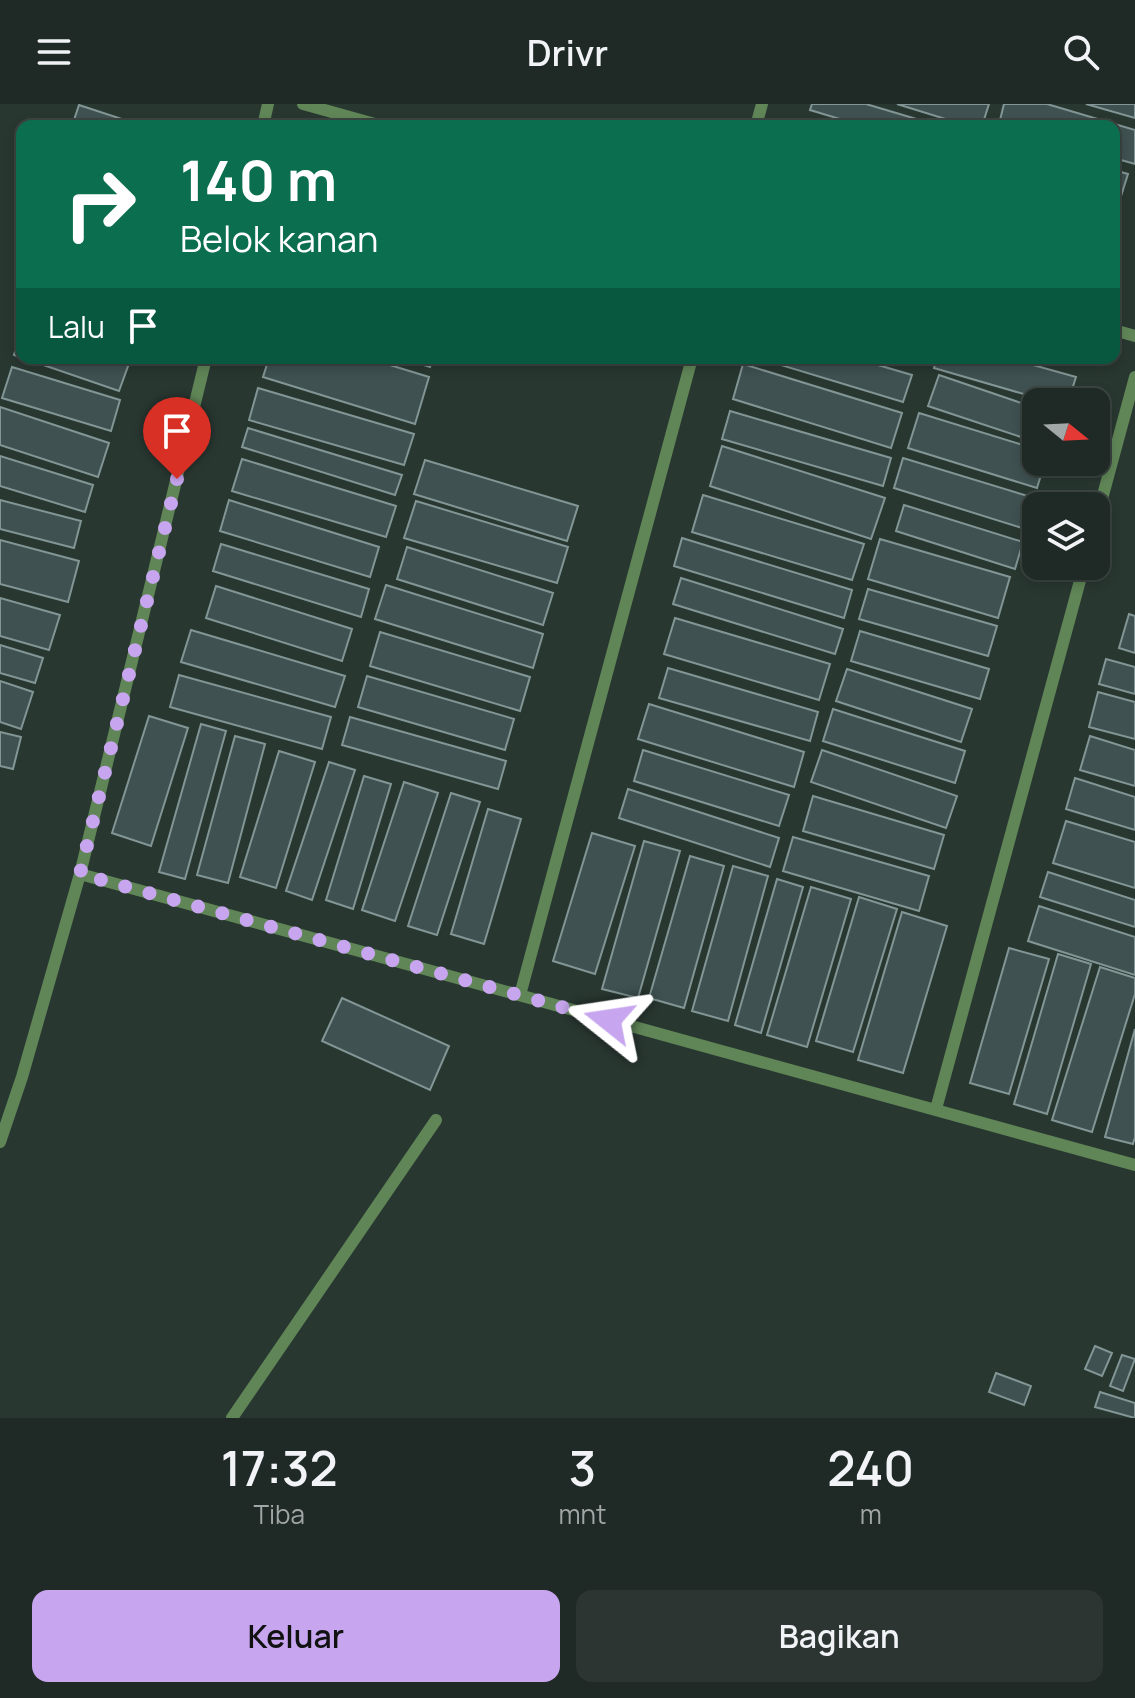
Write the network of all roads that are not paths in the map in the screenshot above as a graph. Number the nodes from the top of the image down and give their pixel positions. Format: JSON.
{"nodes":[{"id":1,"x":303,"y":104,"type":"edge"},
{"id":2,"x":360,"y":120,"type":"edge"},
{"id":3,"x":205,"y":364,"type":"edge"},
{"id":4,"x":690,"y":364,"type":"edge"},
{"id":5,"x":1135,"y":377,"type":"edge"},
{"id":6,"x":1104,"y":492,"type":"edge"},
{"id":7,"x":1080,"y":580,"type":"edge"},
{"id":8,"x":80,"y":874,"type":"junction"},
{"id":9,"x":520,"y":995,"type":"junction"},
{"id":10,"x":936,"y":1109,"type":"junction"},
{"id":11,"x":436,"y":1120,"type":"dead end"},
{"id":12,"x":0,"y":1142,"type":"edge"},
{"id":13,"x":1135,"y":1165,"type":"edge"},
{"id":14,"x":232,"y":1418,"type":"edge"}],
"edges":[{"from":1,"to":2,"type":"lane"},
{"from":3,"to":8,"type":"lane"},
{"from":4,"to":9,"type":"lane"},
{"from":5,"to":6,"type":"lane"},
{"from":7,"to":10,"type":"lane"},
{"from":8,"to":9,"type":"lane"},
{"from":8,"to":12,"type":"lane"},
{"from":9,"to":10,"type":"lane"},
{"from":10,"to":13,"type":"lane"},
{"from":11,"to":14,"type":"lane"}]}
